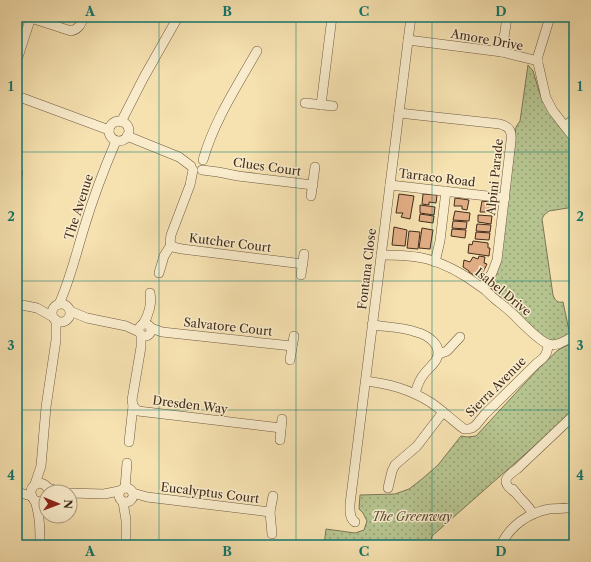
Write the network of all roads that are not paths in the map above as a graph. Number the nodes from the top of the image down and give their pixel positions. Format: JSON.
{"nodes":[{"id":1,"x":31,"y":17,"type":"edge"},
{"id":2,"x":84,"y":17,"type":"edge"},
{"id":3,"x":178,"y":17,"type":"edge"},
{"id":4,"x":332,"y":17,"type":"edge"},
{"id":5,"x":411,"y":17,"type":"edge"},
{"id":6,"x":507,"y":17,"type":"edge"},
{"id":7,"x":550,"y":17,"type":"edge"},
{"id":8,"x":408,"y":40,"type":"junction"},
{"id":9,"x":257,"y":51,"type":"dead end"},
{"id":10,"x":502,"y":52,"type":"junction"},
{"id":11,"x":17,"y":60,"type":"edge"},
{"id":12,"x":538,"y":61,"type":"junction"},
{"id":13,"x":17,"y":96,"type":"edge"},
{"id":14,"x":305,"y":103,"type":"dead end"},
{"id":15,"x":321,"y":105,"type":"junction"},
{"id":16,"x":333,"y":106,"type":"dead end"},
{"id":17,"x":399,"y":113,"type":"junction"},
{"id":18,"x":574,"y":119,"type":"edge"},
{"id":19,"x":121,"y":122,"type":"junction"},
{"id":20,"x":565,"y":126,"type":"junction"},
{"id":21,"x":109,"y":130,"type":"junction"},
{"id":22,"x":127,"y":136,"type":"junction"},
{"id":23,"x":574,"y":138,"type":"edge"},
{"id":24,"x":116,"y":141,"type":"junction"},
{"id":25,"x":198,"y":165,"type":"junction"},
{"id":26,"x":315,"y":167,"type":"dead end"},
{"id":27,"x":313,"y":185,"type":"junction"},
{"id":28,"x":390,"y":185,"type":"junction"},
{"id":29,"x":446,"y":191,"type":"junction"},
{"id":30,"x":311,"y":196,"type":"dead end"},
{"id":31,"x":505,"y":198,"type":"junction"},
{"id":32,"x":171,"y":245,"type":"junction"},
{"id":33,"x":304,"y":254,"type":"dead end"},
{"id":34,"x":381,"y":255,"type":"junction"},
{"id":35,"x":435,"y":262,"type":"junction"},
{"id":36,"x":303,"y":264,"type":"junction"},
{"id":37,"x":159,"y":272,"type":"dead end"},
{"id":38,"x":301,"y":275,"type":"dead end"},
{"id":39,"x":482,"y":287,"type":"junction"},
{"id":40,"x":150,"y":293,"type":"dead end"},
{"id":41,"x":17,"y":304,"type":"edge"},
{"id":42,"x":62,"y":313,"type":"junction"},
{"id":43,"x":372,"y":325,"type":"junction"},
{"id":44,"x":145,"y":330,"type":"junction"},
{"id":45,"x":294,"y":336,"type":"dead end"},
{"id":46,"x":574,"y":336,"type":"edge"},
{"id":47,"x":460,"y":337,"type":"dead end"},
{"id":48,"x":292,"y":346,"type":"junction"},
{"id":49,"x":547,"y":347,"type":"junction"},
{"id":50,"x":439,"y":354,"type":"junction"},
{"id":51,"x":290,"y":360,"type":"dead end"},
{"id":52,"x":366,"y":381,"type":"junction"},
{"id":53,"x":415,"y":394,"type":"junction"},
{"id":54,"x":133,"y":406,"type":"junction"},
{"id":55,"x":443,"y":412,"type":"junction"},
{"id":56,"x":574,"y":415,"type":"edge"},
{"id":57,"x":282,"y":418,"type":"dead end"},
{"id":58,"x":281,"y":428,"type":"junction"},
{"id":59,"x":280,"y":440,"type":"dead end"},
{"id":60,"x":129,"y":442,"type":"dead end"},
{"id":61,"x":127,"y":463,"type":"dead end"},
{"id":62,"x":41,"y":484,"type":"edge"},
{"id":63,"x":388,"y":488,"type":"dead end"},
{"id":64,"x":17,"y":492,"type":"edge"},
{"id":65,"x":38,"y":493,"type":"edge"},
{"id":66,"x":78,"y":493,"type":"edge"},
{"id":67,"x":126,"y":496,"type":"junction"},
{"id":68,"x":273,"y":496,"type":"dead end"},
{"id":69,"x":572,"y":509,"type":"edge"},
{"id":70,"x":270,"y":512,"type":"junction"},
{"id":71,"x":530,"y":515,"type":"junction"},
{"id":72,"x":355,"y":522,"type":"dead end"},
{"id":73,"x":40,"y":524,"type":"edge"},
{"id":74,"x":272,"y":534,"type":"dead end"},
{"id":75,"x":40,"y":545,"type":"edge"},
{"id":76,"x":126,"y":545,"type":"edge"},
{"id":77,"x":501,"y":545,"type":"edge"}],
"edges":[{"from":1,"to":2,"type":"street"},
{"from":1,"to":11,"type":"street"},
{"from":3,"to":19,"type":"street"},
{"from":4,"to":15,"type":"street"},
{"from":5,"to":8,"type":"street","name":"Fontana Close"},
{"from":6,"to":10,"type":"street"},
{"from":7,"to":12,"type":"street"},
{"from":8,"to":10,"type":"street","name":"Amore Drive"},
{"from":8,"to":17,"type":"street","name":"Fontana Close"},
{"from":9,"to":25,"type":"street","name":"Kutcher Court"},
{"from":10,"to":12,"type":"street","name":"Amore Drive"},
{"from":12,"to":20,"type":"street"},
{"from":13,"to":21,"type":"street"},
{"from":14,"to":15,"type":"street"},
{"from":15,"to":16,"type":"street"},
{"from":17,"to":28,"type":"street","name":"Fontana Close"},
{"from":17,"to":31,"type":"street","name":"Alpini Parade"},
{"from":18,"to":20,"type":"street"},
{"from":19,"to":21,"type":"street"},
{"from":19,"to":22,"type":"street"},
{"from":20,"to":23,"type":"street"},
{"from":21,"to":24,"type":"street"},
{"from":22,"to":24,"type":"street"},
{"from":22,"to":25,"type":"street","name":"Clues Court"},
{"from":24,"to":42,"type":"street","name":"The Avenue"},
{"from":25,"to":27,"type":"street","name":"Clues Court"},
{"from":25,"to":32,"type":"street","name":"Kutcher Court"},
{"from":26,"to":27,"type":"street","name":"Clues Court"},
{"from":27,"to":30,"type":"street","name":"Clues Court"},
{"from":28,"to":29,"type":"street","name":"Tarraco Road"},
{"from":28,"to":34,"type":"street","name":"Fontana Close"},
{"from":29,"to":31,"type":"street","name":"Tarraco Road"},
{"from":29,"to":35,"type":"street"},
{"from":31,"to":39,"type":"street","name":"Alpini Parade"},
{"from":32,"to":36,"type":"street","name":"Kutcher Court"},
{"from":32,"to":37,"type":"street"},
{"from":33,"to":36,"type":"street"},
{"from":34,"to":35,"type":"street","name":"Isabel Drive"},
{"from":34,"to":43,"type":"street","name":"Fontana Close"},
{"from":35,"to":39,"type":"street","name":"Isabel Drive"},
{"from":36,"to":38,"type":"street"},
{"from":39,"to":49,"type":"street","name":"Isabel Drive"},
{"from":40,"to":44,"type":"street"},
{"from":41,"to":42,"type":"street"},
{"from":42,"to":44,"type":"street","name":"Salvatore Court"},
{"from":42,"to":62,"type":"street","name":"The Avenue"},
{"from":43,"to":50,"type":"street"},
{"from":43,"to":52,"type":"street","name":"Fontana Close"},
{"from":44,"to":48,"type":"street","name":"Salvatore Court"},
{"from":44,"to":54,"type":"street"},
{"from":45,"to":48,"type":"street"},
{"from":46,"to":49,"type":"street"},
{"from":47,"to":50,"type":"street"},
{"from":48,"to":51,"type":"street"},
{"from":49,"to":55,"type":"street","name":"Sierra Avenue"},
{"from":50,"to":53,"type":"street"},
{"from":52,"to":53,"type":"street","name":"Sierra Avenue"},
{"from":52,"to":72,"type":"street","name":"Fontana Close"},
{"from":53,"to":55,"type":"street","name":"Sierra Avenue"},
{"from":54,"to":58,"type":"street","name":"Dresden Way"},
{"from":54,"to":60,"type":"street"},
{"from":55,"to":63,"type":"street"},
{"from":56,"to":71,"type":"street"},
{"from":57,"to":58,"type":"street"},
{"from":58,"to":59,"type":"street"},
{"from":61,"to":67,"type":"street"},
{"from":64,"to":65,"type":"street"},
{"from":66,"to":67,"type":"street"},
{"from":67,"to":70,"type":"street","name":"Eucalyptus Court"},
{"from":67,"to":76,"type":"street"},
{"from":68,"to":70,"type":"street","name":"Eucalyptus Court"},
{"from":69,"to":71,"type":"street"},
{"from":70,"to":74,"type":"street","name":"Eucalyptus Court"},
{"from":71,"to":77,"type":"street"},
{"from":73,"to":75,"type":"street","name":"The Avenue"}]}
